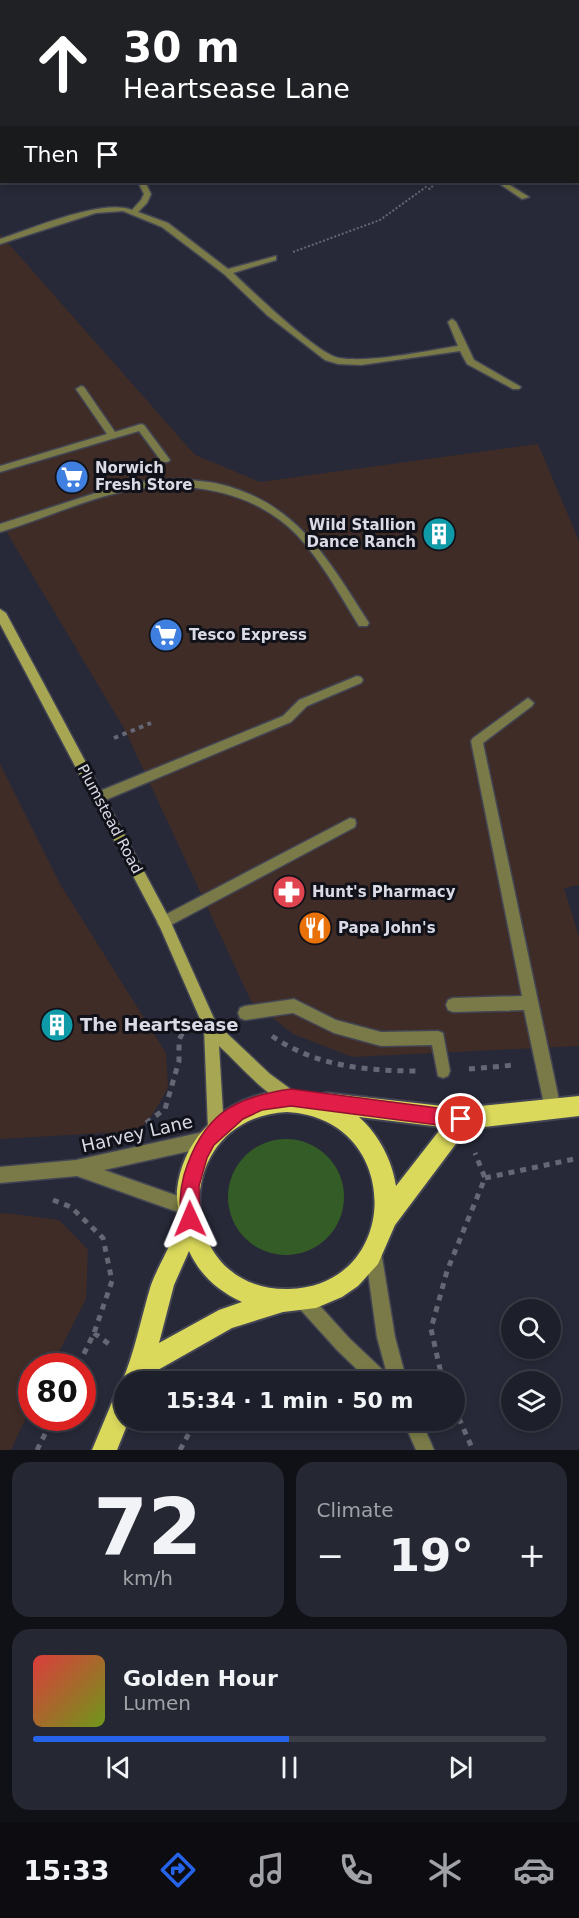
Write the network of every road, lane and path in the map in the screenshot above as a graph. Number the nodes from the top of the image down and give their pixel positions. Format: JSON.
{"nodes":[{"id":1,"x":142,"y":183,"type":"edge"},
{"id":2,"x":435,"y":183,"type":"edge"},
{"id":3,"x":503,"y":183,"type":"edge"},
{"id":4,"x":525,"y":197,"type":"dead end"},
{"id":5,"x":134,"y":212,"type":"junction"},
{"id":6,"x":0,"y":242,"type":"edge"},
{"id":7,"x":273,"y":258,"type":"joint"},
{"id":8,"x":227,"y":272,"type":"junction"},
{"id":9,"x":452,"y":322,"type":"dead end"},
{"id":10,"x":463,"y":348,"type":"junction"},
{"id":11,"x":516,"y":387,"type":"dead end"},
{"id":12,"x":81,"y":389,"type":"dead end"},
{"id":13,"x":113,"y":436,"type":"junction"},
{"id":14,"x":165,"y":460,"type":"dead end"},
{"id":15,"x":0,"y":469,"type":"edge"},
{"id":16,"x":0,"y":528,"type":"edge"},
{"id":17,"x":0,"y":613,"type":"edge"},
{"id":18,"x":363,"y":623,"type":"dead end"},
{"id":19,"x":357,"y":680,"type":"dead end"},
{"id":20,"x":528,"y":703,"type":"dead end"},
{"id":21,"x":151,"y":723,"type":"dead end"},
{"id":22,"x":114,"y":738,"type":"dead end"},
{"id":23,"x":99,"y":797,"type":"junction"},
{"id":24,"x":350,"y":823,"type":"dead end"},
{"id":25,"x":164,"y":922,"type":"junction"},
{"id":26,"x":530,"y":1003,"type":"junction"},
{"id":27,"x":453,"y":1005,"type":"dead end"},
{"id":28,"x":245,"y":1013,"type":"dead end"},
{"id":29,"x":212,"y":1028,"type":"junction"},
{"id":30,"x":179,"y":1040,"type":"dead end"},
{"id":31,"x":543,"y":1062,"type":"junction"},
{"id":32,"x":443,"y":1071,"type":"joint"},
{"id":33,"x":291,"y":1098,"type":"junction"},
{"id":34,"x":314,"y":1102,"type":"junction"},
{"id":35,"x":579,"y":1106,"type":"edge"},
{"id":36,"x":553,"y":1109,"type":"junction"},
{"id":37,"x":461,"y":1119,"type":"junction"},
{"id":38,"x":138,"y":1129,"type":"dead end"},
{"id":39,"x":212,"y":1134,"type":"junction"},
{"id":40,"x":579,"y":1158,"type":"edge"},
{"id":41,"x":75,"y":1168,"type":"junction"},
{"id":42,"x":0,"y":1175,"type":"edge"},
{"id":43,"x":70,"y":1208,"type":"dead end"},
{"id":44,"x":190,"y":1213,"type":"junction"},
{"id":45,"x":383,"y":1222,"type":"junction"},
{"id":46,"x":372,"y":1250,"type":"junction"},
{"id":47,"x":305,"y":1302,"type":"junction"},
{"id":48,"x":277,"y":1303,"type":"junction"},
{"id":49,"x":84,"y":1353,"type":"edge"},
{"id":50,"x":138,"y":1371,"type":"edge"},
{"id":51,"x":142,"y":1371,"type":"edge"},
{"id":52,"x":371,"y":1371,"type":"edge"},
{"id":53,"x":395,"y":1371,"type":"edge"},
{"id":54,"x":441,"y":1371,"type":"edge"},
{"id":55,"x":114,"y":1427,"type":"edge"},
{"id":56,"x":46,"y":1431,"type":"edge"},
{"id":57,"x":190,"y":1431,"type":"edge"},
{"id":58,"x":417,"y":1431,"type":"edge"},
{"id":59,"x":465,"y":1431,"type":"edge"},
{"id":60,"x":37,"y":1450,"type":"edge"},
{"id":61,"x":104,"y":1450,"type":"edge"},
{"id":62,"x":180,"y":1450,"type":"edge"},
{"id":63,"x":425,"y":1450,"type":"edge"},
{"id":64,"x":473,"y":1450,"type":"edge"}],
"edges":[{"from":1,"to":5,"type":"street"},
{"from":2,"to":7,"type":"path"},
{"from":3,"to":4,"type":"street"},
{"from":5,"to":6,"type":"street"},
{"from":5,"to":8,"type":"street"},
{"from":7,"to":8,"type":"street"},
{"from":8,"to":10,"type":"street"},
{"from":9,"to":10,"type":"street"},
{"from":10,"to":11,"type":"street"},
{"from":12,"to":13,"type":"street"},
{"from":13,"to":14,"type":"street"},
{"from":13,"to":15,"type":"street"},
{"from":16,"to":18,"type":"street"},
{"from":17,"to":23,"type":"main road","name":"Plumstead Road"},
{"from":19,"to":23,"type":"street"},
{"from":20,"to":26,"type":"street"},
{"from":21,"to":22,"type":"path"},
{"from":23,"to":25,"type":"main road","name":"Plumstead Road"},
{"from":24,"to":25,"type":"street"},
{"from":25,"to":29,"type":"main road","name":"Plumstead Road"},
{"from":26,"to":27,"type":"street"},
{"from":26,"to":31,"type":"street"},
{"from":28,"to":32,"type":"street"},
{"from":29,"to":33,"type":"main road","name":"Plumstead Road"},
{"from":29,"to":39,"type":"main road","name":"Plumstead Road"},
{"from":30,"to":38,"type":"path"},
{"from":31,"to":32,"type":"path"},
{"from":31,"to":36,"type":"street"},
{"from":33,"to":34,"type":"highway"},
{"from":33,"to":39,"type":"highway"},
{"from":34,"to":37,"type":"highway"},
{"from":34,"to":45,"type":"highway"},
{"from":35,"to":36,"type":"highway"},
{"from":36,"to":37,"type":"highway"},
{"from":37,"to":45,"type":"highway"},
{"from":39,"to":41,"type":"street","name":"Harvey Lane"},
{"from":39,"to":44,"type":"highway"},
{"from":40,"to":54,"type":"path"},
{"from":41,"to":42,"type":"street","name":"Harvey Lane"},
{"from":41,"to":44,"type":"street","name":"Harvey Lane"},
{"from":43,"to":49,"type":"path"},
{"from":44,"to":48,"type":"highway"},
{"from":44,"to":50,"type":"highway"},
{"from":45,"to":46,"type":"highway"},
{"from":46,"to":47,"type":"highway"},
{"from":46,"to":53,"type":"street"},
{"from":47,"to":48,"type":"highway"},
{"from":47,"to":52,"type":"street"},
{"from":48,"to":51,"type":"highway"},
{"from":55,"to":61,"type":"highway"},
{"from":56,"to":60,"type":"path"},
{"from":57,"to":62,"type":"path"},
{"from":58,"to":63,"type":"street"},
{"from":59,"to":64,"type":"path"}]}
